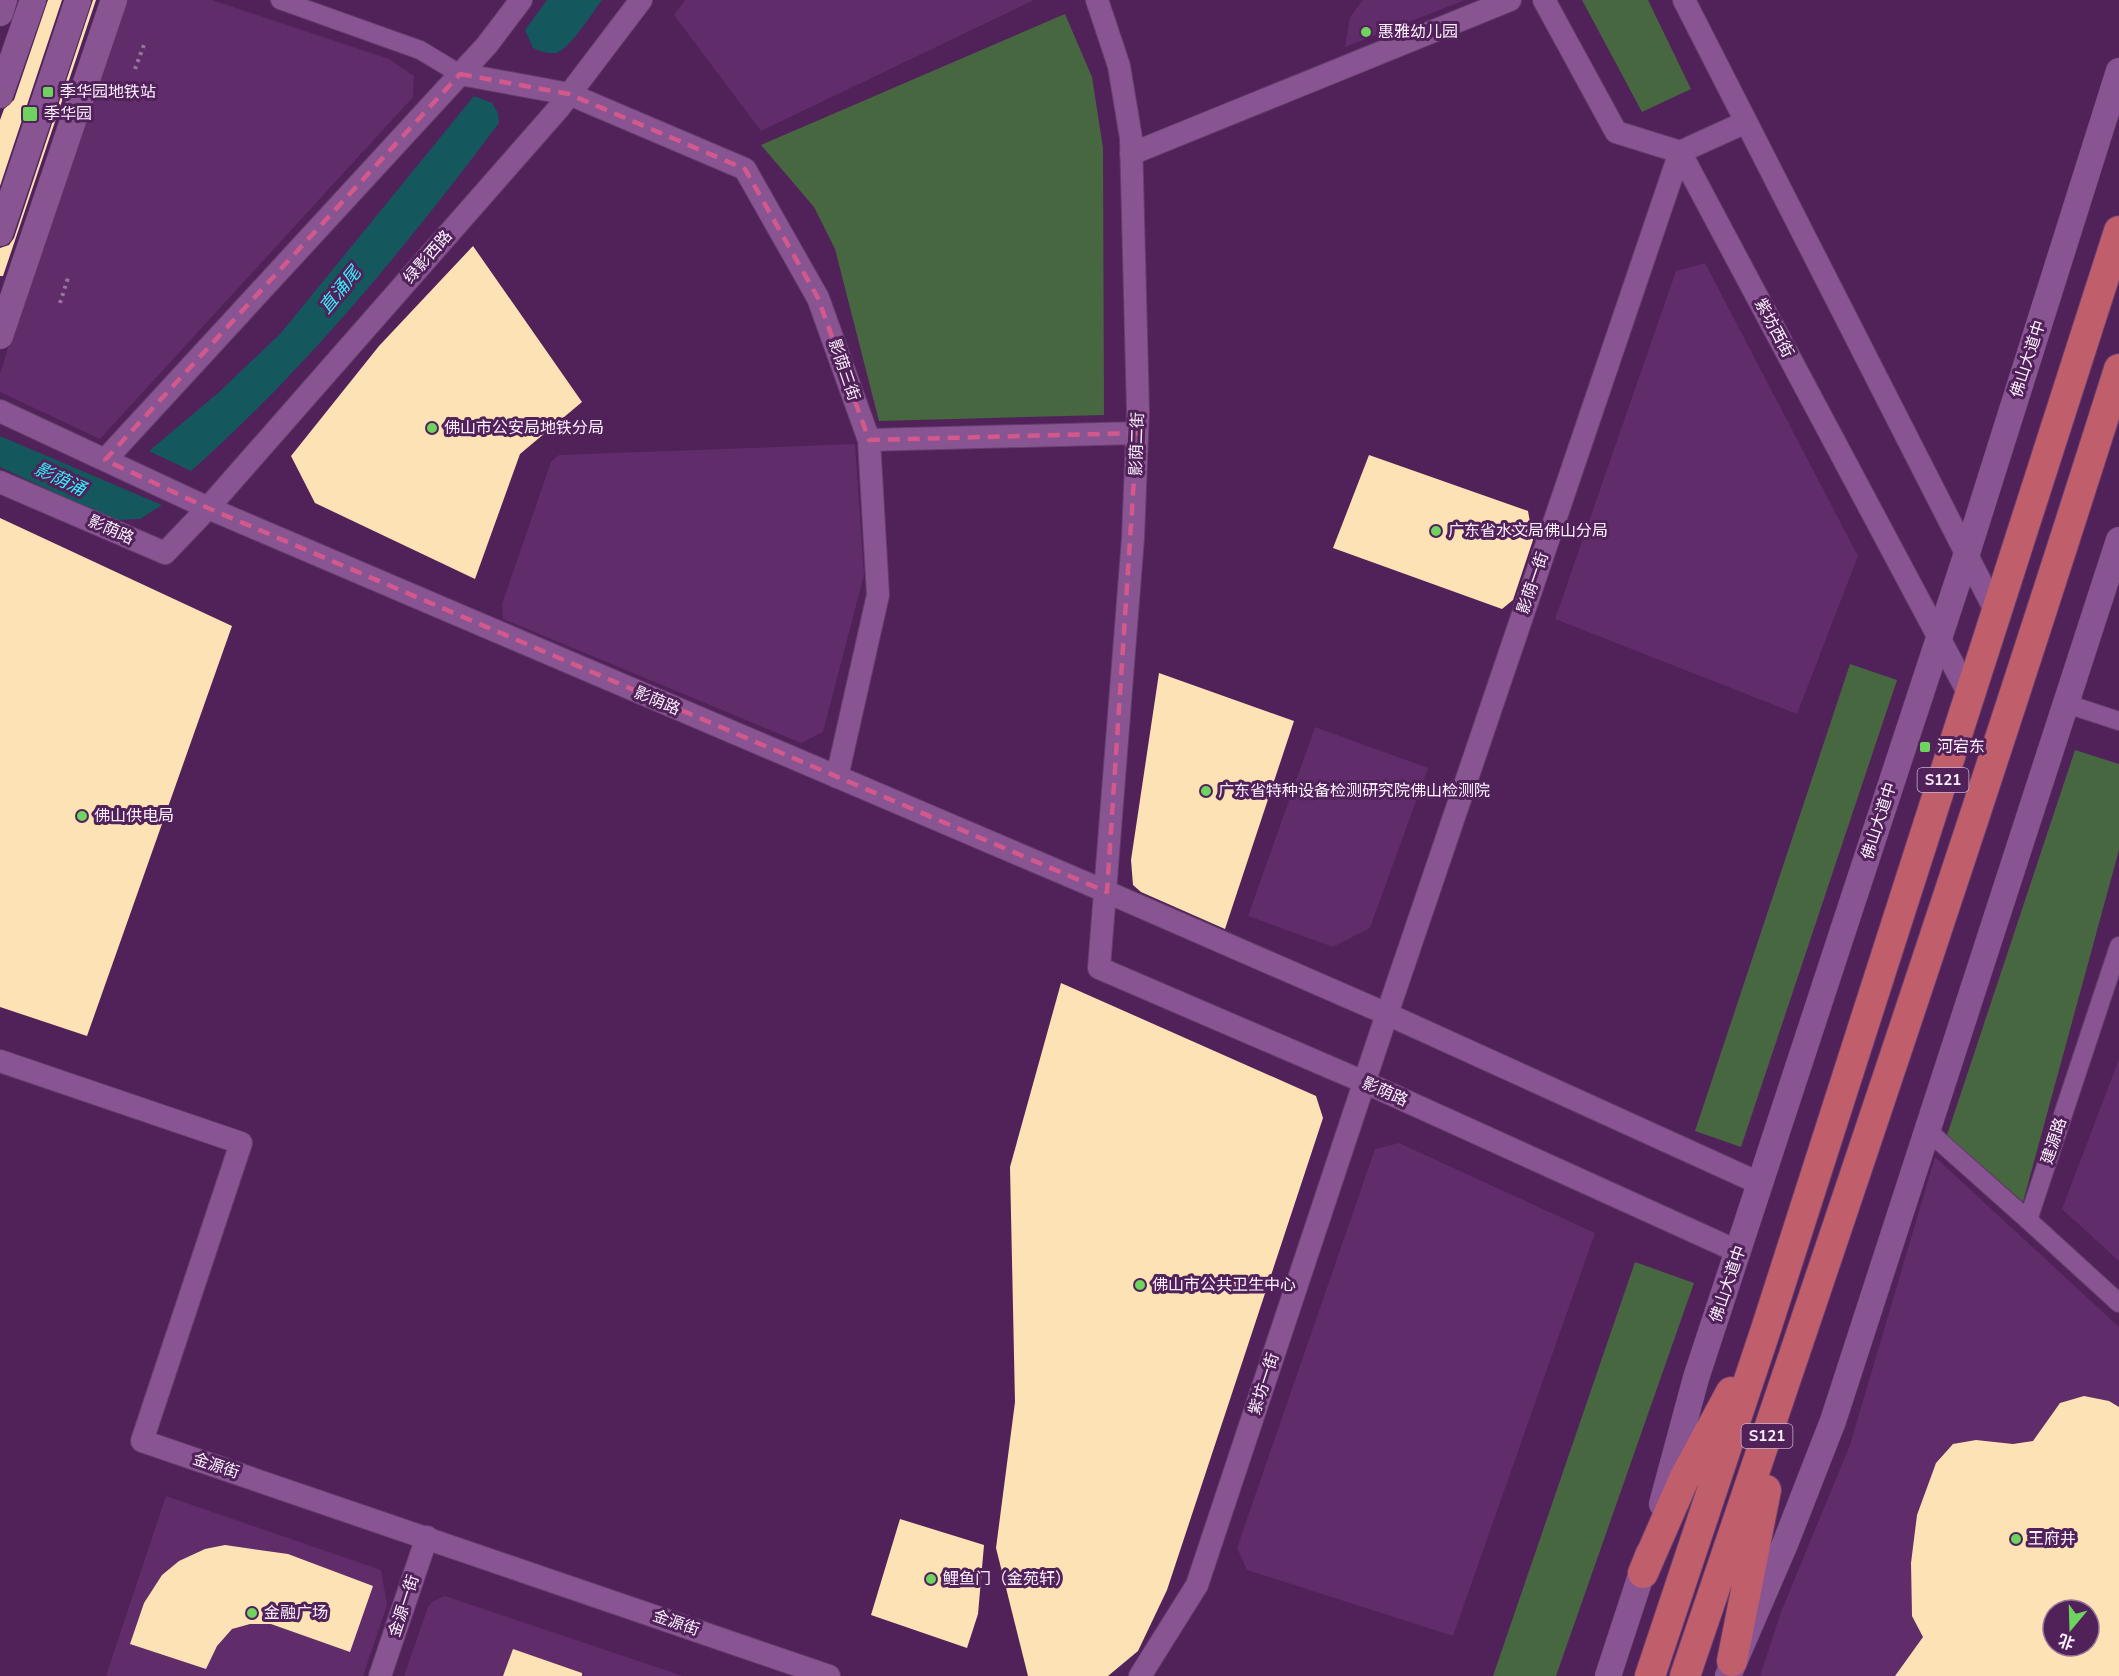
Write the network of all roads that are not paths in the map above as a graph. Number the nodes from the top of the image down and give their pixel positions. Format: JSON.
{"nodes":[{"id":1,"x":4,"y":0,"type":"edge"},
{"id":2,"x":33,"y":0,"type":"edge"},
{"id":3,"x":78,"y":0,"type":"edge"},
{"id":4,"x":114,"y":0,"type":"edge"},
{"id":5,"x":280,"y":0,"type":"edge"},
{"id":6,"x":521,"y":0,"type":"edge"},
{"id":7,"x":641,"y":0,"type":"edge"},
{"id":8,"x":1097,"y":0,"type":"edge"},
{"id":9,"x":1510,"y":0,"type":"edge"},
{"id":10,"x":1544,"y":0,"type":"edge"},
{"id":11,"x":1684,"y":0,"type":"edge"},
{"id":12,"x":0,"y":12,"type":"edge"},
{"id":13,"x":2119,"y":71,"type":"edge"},
{"id":14,"x":460,"y":74,"type":"junction"},
{"id":15,"x":569,"y":94,"type":"junction"},
{"id":16,"x":0,"y":95,"type":"edge"},
{"id":17,"x":1746,"y":122,"type":"junction"},
{"id":18,"x":1680,"y":152,"type":"junction"},
{"id":19,"x":1131,"y":154,"type":"junction"},
{"id":20,"x":2119,"y":231,"type":"edge"},
{"id":21,"x":0,"y":233,"type":"edge"},
{"id":22,"x":0,"y":336,"type":"edge"},
{"id":23,"x":2119,"y":369,"type":"edge"},
{"id":24,"x":0,"y":411,"type":"edge"},
{"id":25,"x":1137,"y":433,"type":"junction"},
{"id":26,"x":869,"y":440,"type":"junction"},
{"id":27,"x":105,"y":460,"type":"junction"},
{"id":28,"x":0,"y":482,"type":"edge"},
{"id":29,"x":208,"y":508,"type":"junction"},
{"id":30,"x":2119,"y":540,"type":"edge"},
{"id":31,"x":1967,"y":553,"type":"junction"},
{"id":32,"x":1997,"y":614,"type":"junction"},
{"id":33,"x":1938,"y":638,"type":"junction"},
{"id":34,"x":1970,"y":696,"type":"junction"},
{"id":35,"x":2064,"y":703,"type":"junction"},
{"id":36,"x":2119,"y":721,"type":"edge"},
{"id":37,"x":837,"y":777,"type":"junction"},
{"id":38,"x":1107,"y":892,"type":"junction"},
{"id":39,"x":2119,"y":946,"type":"edge"},
{"id":40,"x":1387,"y":1014,"type":"junction"},
{"id":41,"x":0,"y":1061,"type":"edge"},
{"id":42,"x":1364,"y":1082,"type":"junction"},
{"id":43,"x":1927,"y":1130,"type":"junction"},
{"id":44,"x":1761,"y":1184,"type":"junction"},
{"id":45,"x":2028,"y":1220,"type":"junction"},
{"id":46,"x":1739,"y":1252,"type":"junction"},
{"id":47,"x":2119,"y":1303,"type":"edge"},
{"id":48,"x":1766,"y":1329,"type":"junction"},
{"id":49,"x":1798,"y":1345,"type":"junction"},
{"id":50,"x":427,"y":1537,"type":"junction"},
{"id":51,"x":1643,"y":1573,"type":"junction"},
{"id":52,"x":1730,"y":1668,"type":"edge"},
{"id":53,"x":380,"y":1676,"type":"edge"},
{"id":54,"x":829,"y":1676,"type":"edge"},
{"id":55,"x":1140,"y":1676,"type":"edge"},
{"id":56,"x":1608,"y":1676,"type":"edge"},
{"id":57,"x":1650,"y":1676,"type":"edge"},
{"id":58,"x":1686,"y":1676,"type":"edge"}],
"edges":[{"from":1,"to":12,"type":"main road"},
{"from":2,"to":16,"type":"main road"},
{"from":3,"to":21,"type":"main road"},
{"from":4,"to":22,"type":"main road"},
{"from":5,"to":14,"type":"street"},
{"from":6,"to":14,"type":"street"},
{"from":7,"to":15,"type":"street","name":"绿影西路"},
{"from":8,"to":19,"type":"street","name":"影荫二街"},
{"from":9,"to":19,"type":"street"},
{"from":10,"to":18,"type":"street"},
{"from":11,"to":17,"type":"street"},
{"from":13,"to":31,"type":"main road","name":"佛山大道中"},
{"from":14,"to":15,"type":"street","name":"影荫三街"},
{"from":14,"to":27,"type":"street"},
{"from":15,"to":26,"type":"street","name":"影荫三街"},
{"from":15,"to":29,"type":"street","name":"绿影西路"},
{"from":17,"to":18,"type":"street"},
{"from":17,"to":31,"type":"street"},
{"from":18,"to":33,"type":"street","name":"紫坊西街"},
{"from":18,"to":40,"type":"street","name":"影荫一街"},
{"from":19,"to":25,"type":"street","name":"影荫二街"},
{"from":20,"to":32,"type":"highway","number":"S121"},
{"from":23,"to":49,"type":"highway","number":"S121"},
{"from":24,"to":27,"type":"street","name":"影荫路"},
{"from":25,"to":26,"type":"street"},
{"from":25,"to":38,"type":"street","name":"影荫二街"},
{"from":26,"to":37,"type":"street","name":"影荫三街"},
{"from":27,"to":29,"type":"street","name":"影荫路"},
{"from":28,"to":29,"type":"street","name":"影荫路"},
{"from":29,"to":37,"type":"street","name":"影荫路"},
{"from":30,"to":35,"type":"main road"},
{"from":31,"to":32,"type":"street"},
{"from":31,"to":33,"type":"main road","name":"佛山大道中"},
{"from":32,"to":34,"type":"highway","number":"S121"},
{"from":33,"to":34,"type":"street","name":"紫坊西街"},
{"from":33,"to":44,"type":"main road","name":"佛山大道中"},
{"from":34,"to":48,"type":"highway","number":"S121"},
{"from":35,"to":36,"type":"street"},
{"from":35,"to":43,"type":"main road"},
{"from":37,"to":38,"type":"street","name":"影荫路"},
{"from":38,"to":40,"type":"street","name":"影荫路"},
{"from":38,"to":42,"type":"street","name":"影荫路"},
{"from":39,"to":45,"type":"street","name":"建源路"},
{"from":40,"to":42,"type":"street","name":"影荫一街"},
{"from":40,"to":44,"type":"street","name":"影荫路"},
{"from":41,"to":50,"type":"street","name":"金源街"},
{"from":42,"to":46,"type":"street","name":"影荫路"},
{"from":42,"to":55,"type":"street","name":"紫坊一街"},
{"from":43,"to":45,"type":"street"},
{"from":43,"to":52,"type":"main road"},
{"from":44,"to":46,"type":"main road","name":"佛山大道中"},
{"from":45,"to":47,"type":"street"},
{"from":46,"to":51,"type":"main road","name":"佛山大道中"},
{"from":48,"to":51,"type":"highway"},
{"from":48,"to":57,"type":"highway","number":"S121"},
{"from":49,"to":52,"type":"highway"},
{"from":49,"to":58,"type":"highway","number":"S121"},
{"from":50,"to":53,"type":"street","name":"金源一街"},
{"from":50,"to":54,"type":"street","name":"金源街"},
{"from":51,"to":56,"type":"main road","name":"佛山大道中"}]}
